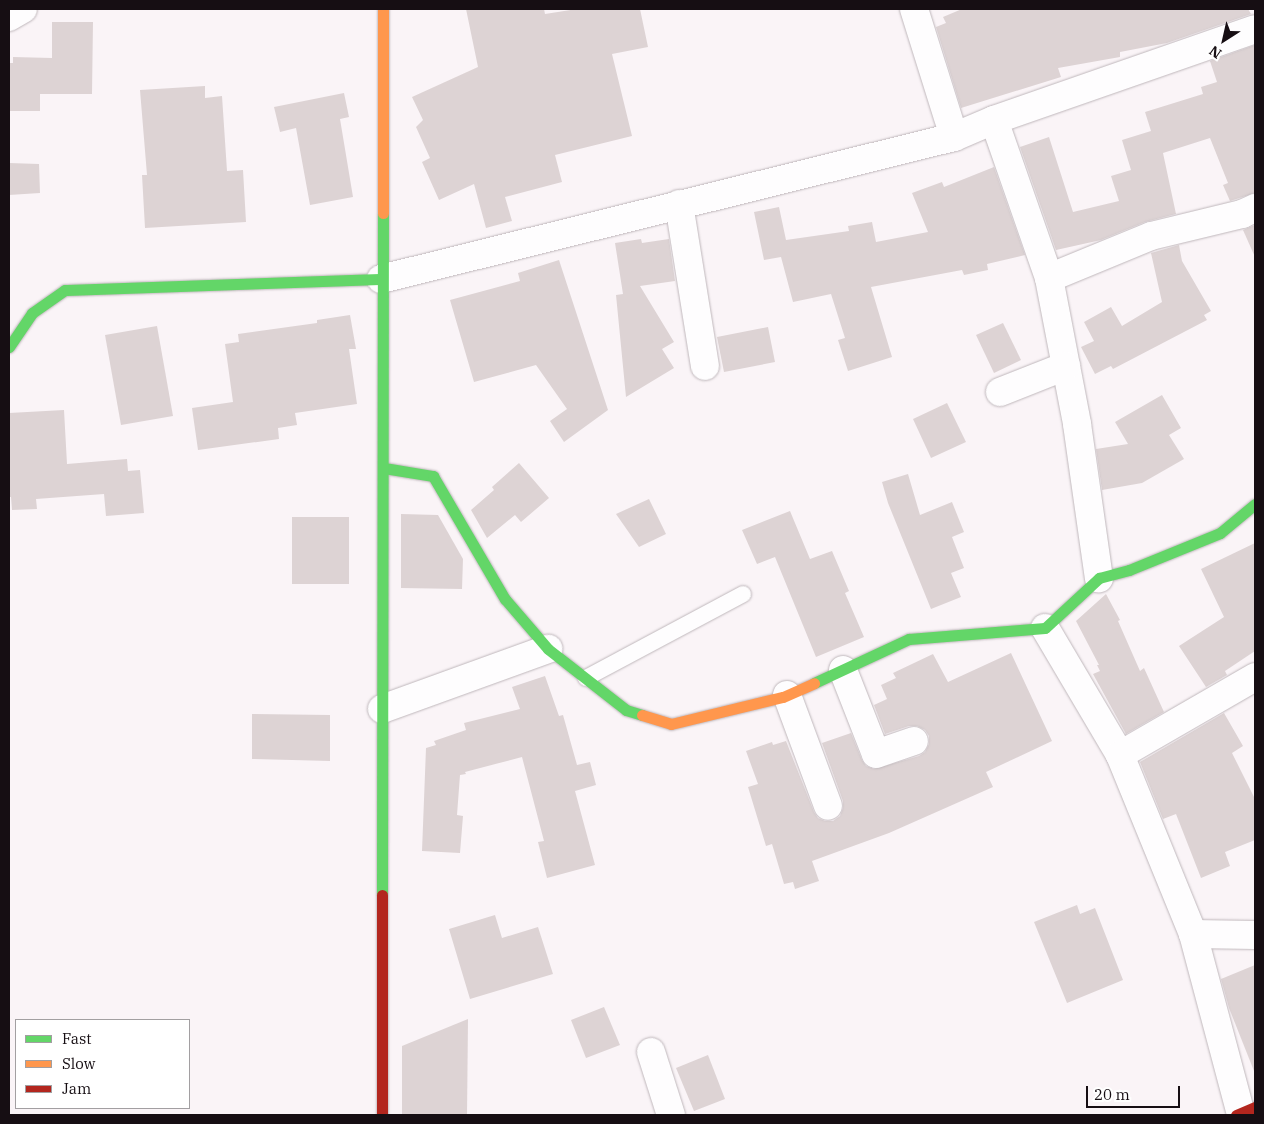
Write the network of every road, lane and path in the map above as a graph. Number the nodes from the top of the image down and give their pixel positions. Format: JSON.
{"nodes":[{"id":1,"x":23,"y":9,"type":"edge"},
{"id":2,"x":383,"y":9,"type":"edge"},
{"id":3,"x":914,"y":9,"type":"edge"},
{"id":4,"x":9,"y":17,"type":"edge"},
{"id":5,"x":1255,"y":29,"type":"edge"},
{"id":6,"x":994,"y":120,"type":"junction"},
{"id":7,"x":954,"y":137,"type":"junction"},
{"id":8,"x":679,"y":204,"type":"junction"},
{"id":9,"x":1255,"y":208,"type":"edge"},
{"id":10,"x":1049,"y":278,"type":"junction"},
{"id":11,"x":381,"y":279,"type":"junction"},
{"id":12,"x":11,"y":338,"type":"edge"},
{"id":13,"x":706,"y":366,"type":"dead end"},
{"id":14,"x":1066,"y":366,"type":"junction"},
{"id":15,"x":1000,"y":392,"type":"dead end"},
{"id":16,"x":384,"y":468,"type":"junction"},
{"id":17,"x":1255,"y":504,"type":"edge"},
{"id":18,"x":1100,"y":578,"type":"junction"},
{"id":19,"x":743,"y":594,"type":"dead end"},
{"id":20,"x":1045,"y":628,"type":"junction"},
{"id":21,"x":548,"y":649,"type":"junction"},
{"id":22,"x":843,"y":670,"type":"junction"},
{"id":23,"x":1255,"y":676,"type":"edge"},
{"id":24,"x":586,"y":678,"type":"junction"},
{"id":25,"x":787,"y":695,"type":"junction"},
{"id":26,"x":382,"y":709,"type":"junction"},
{"id":27,"x":914,"y":741,"type":"dead end"},
{"id":28,"x":1120,"y":755,"type":"junction"},
{"id":29,"x":828,"y":806,"type":"dead end"},
{"id":30,"x":1193,"y":934,"type":"junction"},
{"id":31,"x":1255,"y":935,"type":"edge"},
{"id":32,"x":651,"y":1052,"type":"dead end"},
{"id":33,"x":1243,"y":1113,"type":"edge"},
{"id":34,"x":382,"y":1115,"type":"edge"},
{"id":35,"x":671,"y":1115,"type":"edge"}],
"edges":[{"from":1,"to":4,"type":"street"},
{"from":2,"to":11,"type":"street"},
{"from":3,"to":7,"type":"street"},
{"from":5,"to":6,"type":"street"},
{"from":6,"to":7,"type":"street"},
{"from":6,"to":10,"type":"street"},
{"from":7,"to":8,"type":"street"},
{"from":8,"to":11,"type":"street"},
{"from":8,"to":13,"type":"street"},
{"from":9,"to":10,"type":"street"},
{"from":10,"to":14,"type":"street"},
{"from":11,"to":12,"type":"street"},
{"from":11,"to":16,"type":"street"},
{"from":14,"to":15,"type":"street"},
{"from":14,"to":18,"type":"street"},
{"from":16,"to":21,"type":"street"},
{"from":16,"to":26,"type":"street"},
{"from":17,"to":18,"type":"street"},
{"from":18,"to":20,"type":"street"},
{"from":19,"to":24,"type":"lane"},
{"from":20,"to":22,"type":"street"},
{"from":20,"to":28,"type":"street"},
{"from":21,"to":24,"type":"street"},
{"from":21,"to":26,"type":"street"},
{"from":22,"to":25,"type":"street"},
{"from":22,"to":27,"type":"street"},
{"from":23,"to":28,"type":"street"},
{"from":24,"to":25,"type":"street"},
{"from":25,"to":29,"type":"street"},
{"from":26,"to":34,"type":"street"},
{"from":28,"to":30,"type":"street"},
{"from":30,"to":31,"type":"street"},
{"from":30,"to":33,"type":"street"},
{"from":32,"to":35,"type":"street"}]}
